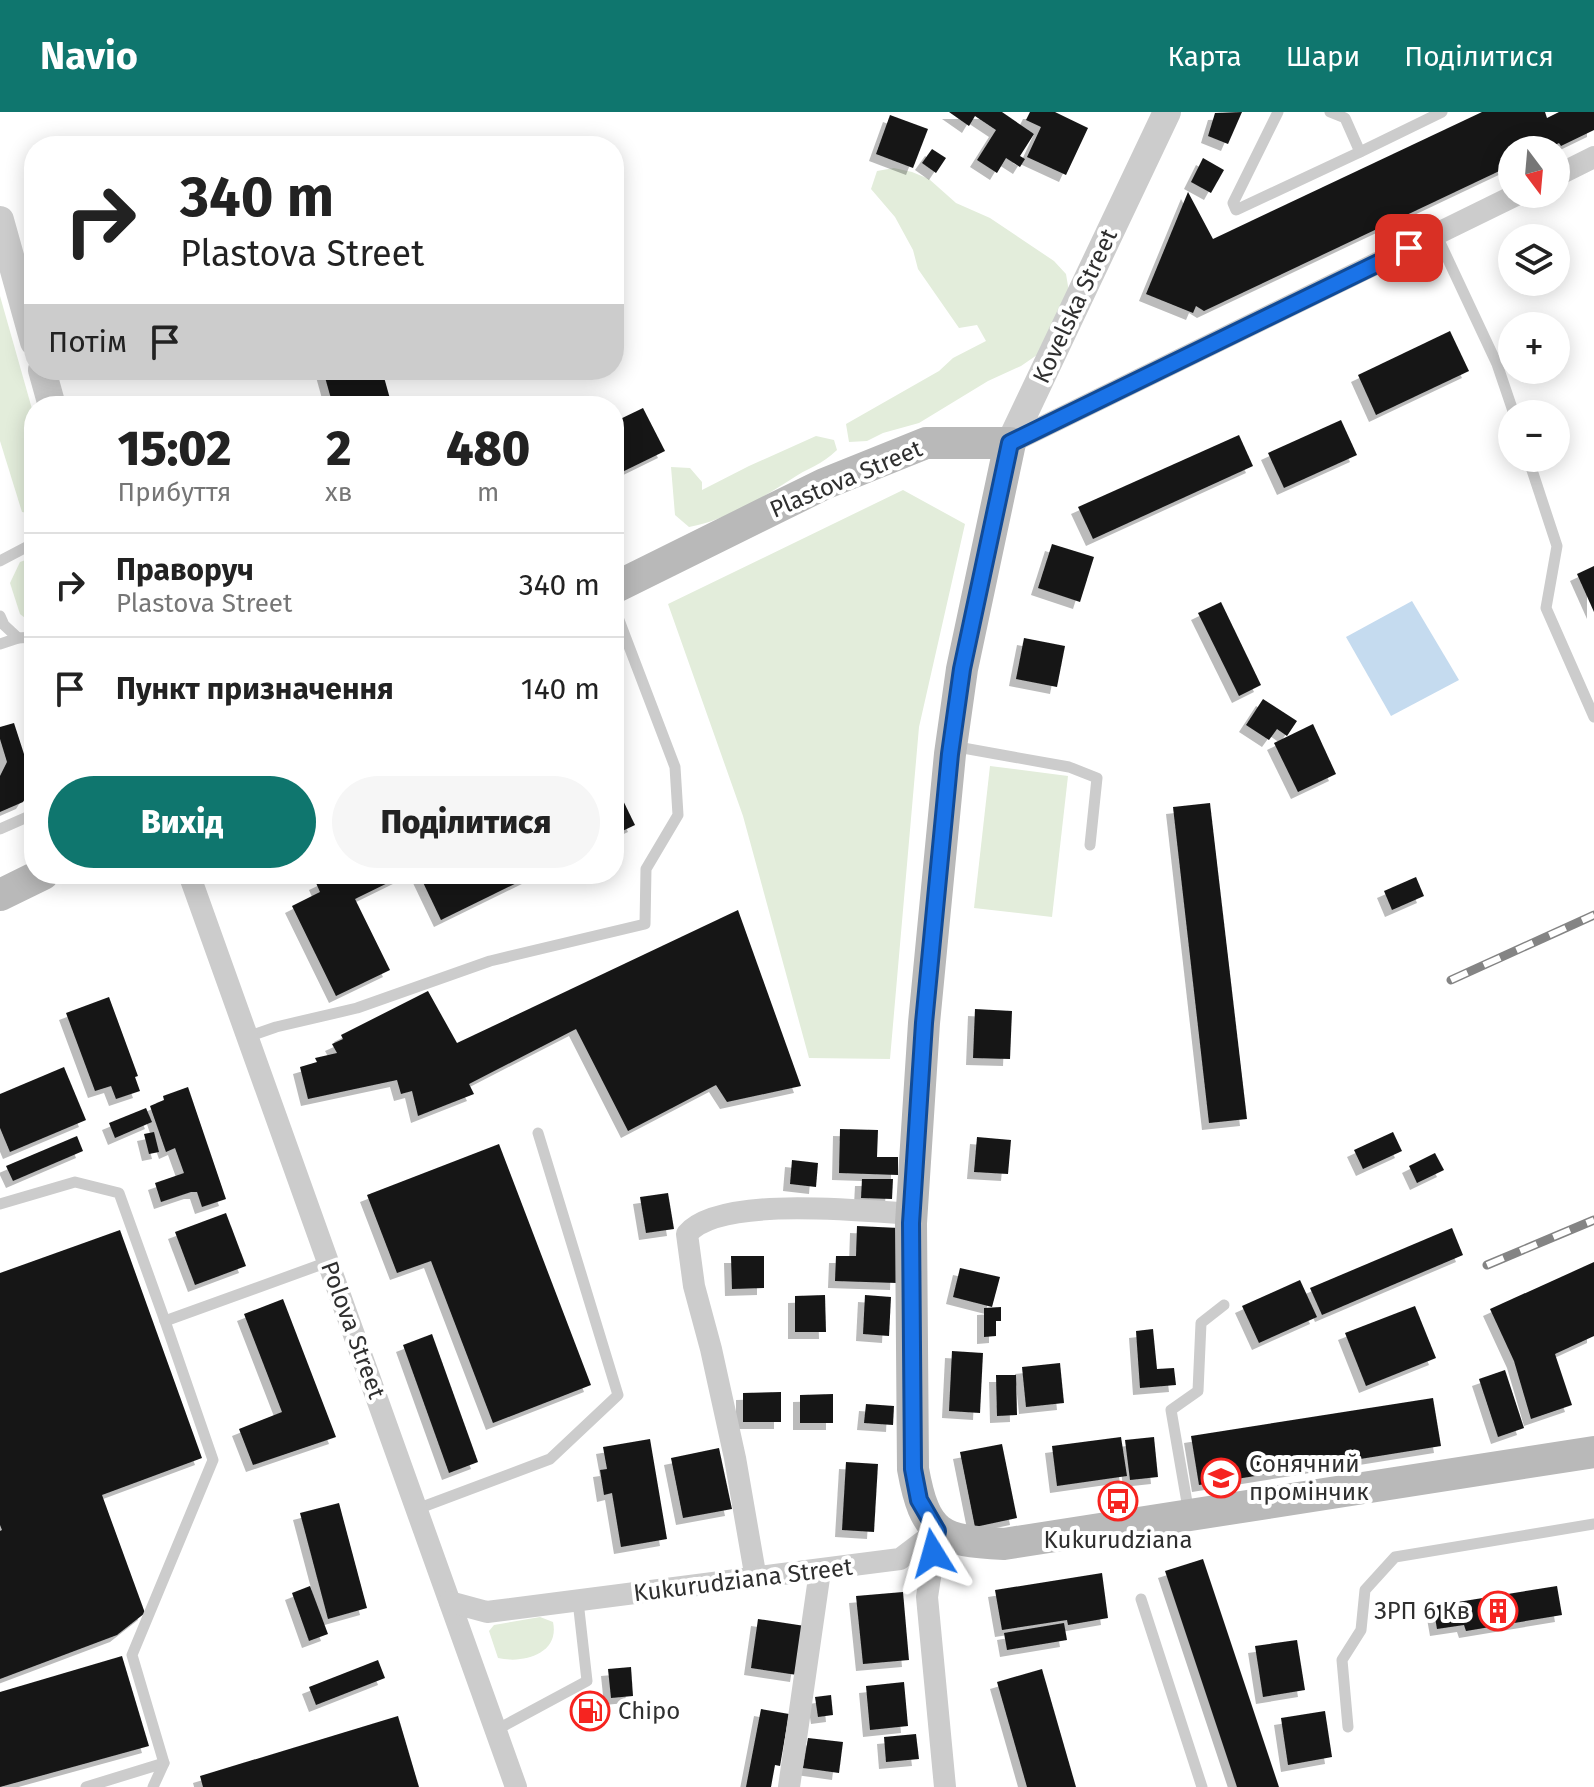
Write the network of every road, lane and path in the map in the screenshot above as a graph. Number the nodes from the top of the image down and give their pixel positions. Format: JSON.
{"nodes":[{"id":1,"x":1167,"y":112,"type":"edge"},
{"id":2,"x":1278,"y":112,"type":"edge"},
{"id":3,"x":1330,"y":112,"type":"edge"},
{"id":4,"x":1442,"y":112,"type":"edge"},
{"id":5,"x":1360,"y":152,"type":"junction"},
{"id":6,"x":1594,"y":157,"type":"edge"},
{"id":7,"x":1570,"y":169,"type":"edge"},
{"id":8,"x":1498,"y":204,"type":"edge"},
{"id":9,"x":0,"y":220,"type":"edge"},
{"id":10,"x":1436,"y":234,"type":"junction"},
{"id":11,"x":24,"y":306,"type":"edge"},
{"id":12,"x":1509,"y":400,"type":"edge"},
{"id":13,"x":1010,"y":443,"type":"junction"},
{"id":14,"x":1533,"y":472,"type":"edge"},
{"id":15,"x":24,"y":548,"type":"edge"},
{"id":16,"x":0,"y":561,"type":"edge"},
{"id":17,"x":624,"y":583,"type":"edge"},
{"id":18,"x":0,"y":616,"type":"edge"},
{"id":19,"x":624,"y":633,"type":"edge"},
{"id":20,"x":18,"y":638,"type":"junction"},
{"id":21,"x":24,"y":638,"type":"edge"},
{"id":22,"x":0,"y":644,"type":"edge"},
{"id":23,"x":1594,"y":717,"type":"edge"},
{"id":24,"x":951,"y":746,"type":"junction"},
{"id":25,"x":24,"y":818,"type":"edge"},
{"id":26,"x":0,"y":829,"type":"edge"},
{"id":27,"x":1090,"y":845,"type":"dead end"},
{"id":28,"x":24,"y":883,"type":"edge"},
{"id":29,"x":193,"y":884,"type":"edge"},
{"id":30,"x":0,"y":895,"type":"edge"},
{"id":31,"x":247,"y":1037,"type":"junction"},
{"id":32,"x":538,"y":1133,"type":"dead end"},
{"id":33,"x":0,"y":1204,"type":"edge"},
{"id":34,"x":912,"y":1214,"type":"junction"},
{"id":35,"x":328,"y":1262,"type":"junction"},
{"id":36,"x":1224,"y":1305,"type":"dead end"},
{"id":37,"x":165,"y":1321,"type":"junction"},
{"id":38,"x":1594,"y":1452,"type":"edge"},
{"id":39,"x":417,"y":1509,"type":"junction"},
{"id":40,"x":1189,"y":1515,"type":"junction"},
{"id":41,"x":1594,"y":1524,"type":"edge"},
{"id":42,"x":937,"y":1531,"type":"junction"},
{"id":43,"x":820,"y":1571,"type":"junction"},
{"id":44,"x":756,"y":1579,"type":"junction"},
{"id":45,"x":1141,"y":1599,"type":"dead end"},
{"id":46,"x":578,"y":1601,"type":"junction"},
{"id":47,"x":450,"y":1602,"type":"junction"},
{"id":48,"x":1348,"y":1727,"type":"dead end"},
{"id":49,"x":496,"y":1730,"type":"junction"},
{"id":50,"x":164,"y":1763,"type":"junction"},
{"id":51,"x":86,"y":1787,"type":"edge"},
{"id":52,"x":153,"y":1787,"type":"edge"},
{"id":53,"x":516,"y":1787,"type":"edge"},
{"id":54,"x":789,"y":1787,"type":"edge"},
{"id":55,"x":945,"y":1787,"type":"edge"},
{"id":56,"x":1202,"y":1787,"type":"edge"}],
"edges":[{"from":1,"to":13,"type":"street","name":"Kovelska Street"},
{"from":2,"to":5,"type":"lane"},
{"from":3,"to":5,"type":"lane"},
{"from":4,"to":5,"type":"lane"},
{"from":6,"to":7,"type":"street"},
{"from":8,"to":10,"type":"street","name":"Plastova Street"},
{"from":9,"to":11,"type":"street"},
{"from":10,"to":12,"type":"lane"},
{"from":10,"to":13,"type":"street","name":"Plastova Street"},
{"from":13,"to":17,"type":"main road","name":"Plastova Street"},
{"from":13,"to":24,"type":"main road","name":"Kovelska Street"},
{"from":14,"to":23,"type":"lane"},
{"from":15,"to":16,"type":"lane"},
{"from":18,"to":20,"type":"lane"},
{"from":19,"to":31,"type":"lane"},
{"from":20,"to":21,"type":"lane"},
{"from":20,"to":22,"type":"lane"},
{"from":24,"to":27,"type":"lane"},
{"from":24,"to":34,"type":"main road","name":"Kovelska Street"},
{"from":25,"to":26,"type":"lane"},
{"from":28,"to":30,"type":"main road"},
{"from":29,"to":31,"type":"street","name":"Polova Street"},
{"from":31,"to":35,"type":"street","name":"Polova Street"},
{"from":32,"to":39,"type":"lane"},
{"from":33,"to":37,"type":"lane"},
{"from":34,"to":42,"type":"main road","name":"Kovelska Street"},
{"from":34,"to":44,"type":"street"},
{"from":35,"to":37,"type":"lane"},
{"from":35,"to":39,"type":"street","name":"Polova Street"},
{"from":36,"to":40,"type":"lane"},
{"from":37,"to":50,"type":"lane"},
{"from":38,"to":40,"type":"main road"},
{"from":39,"to":47,"type":"street","name":"Polova Street"},
{"from":40,"to":42,"type":"main road"},
{"from":41,"to":48,"type":"lane"},
{"from":42,"to":43,"type":"street","name":"Kukurudziana Street"},
{"from":42,"to":55,"type":"street"},
{"from":43,"to":44,"type":"street","name":"Kukurudziana Street"},
{"from":43,"to":54,"type":"street"},
{"from":44,"to":46,"type":"street","name":"Kukurudziana Street"},
{"from":45,"to":56,"type":"lane"},
{"from":46,"to":47,"type":"street","name":"Kukurudziana Street"},
{"from":46,"to":49,"type":"lane"},
{"from":47,"to":49,"type":"street","name":"Polova Street"},
{"from":49,"to":53,"type":"street","name":"Polova Street"},
{"from":50,"to":51,"type":"lane"},
{"from":50,"to":52,"type":"lane"}]}
